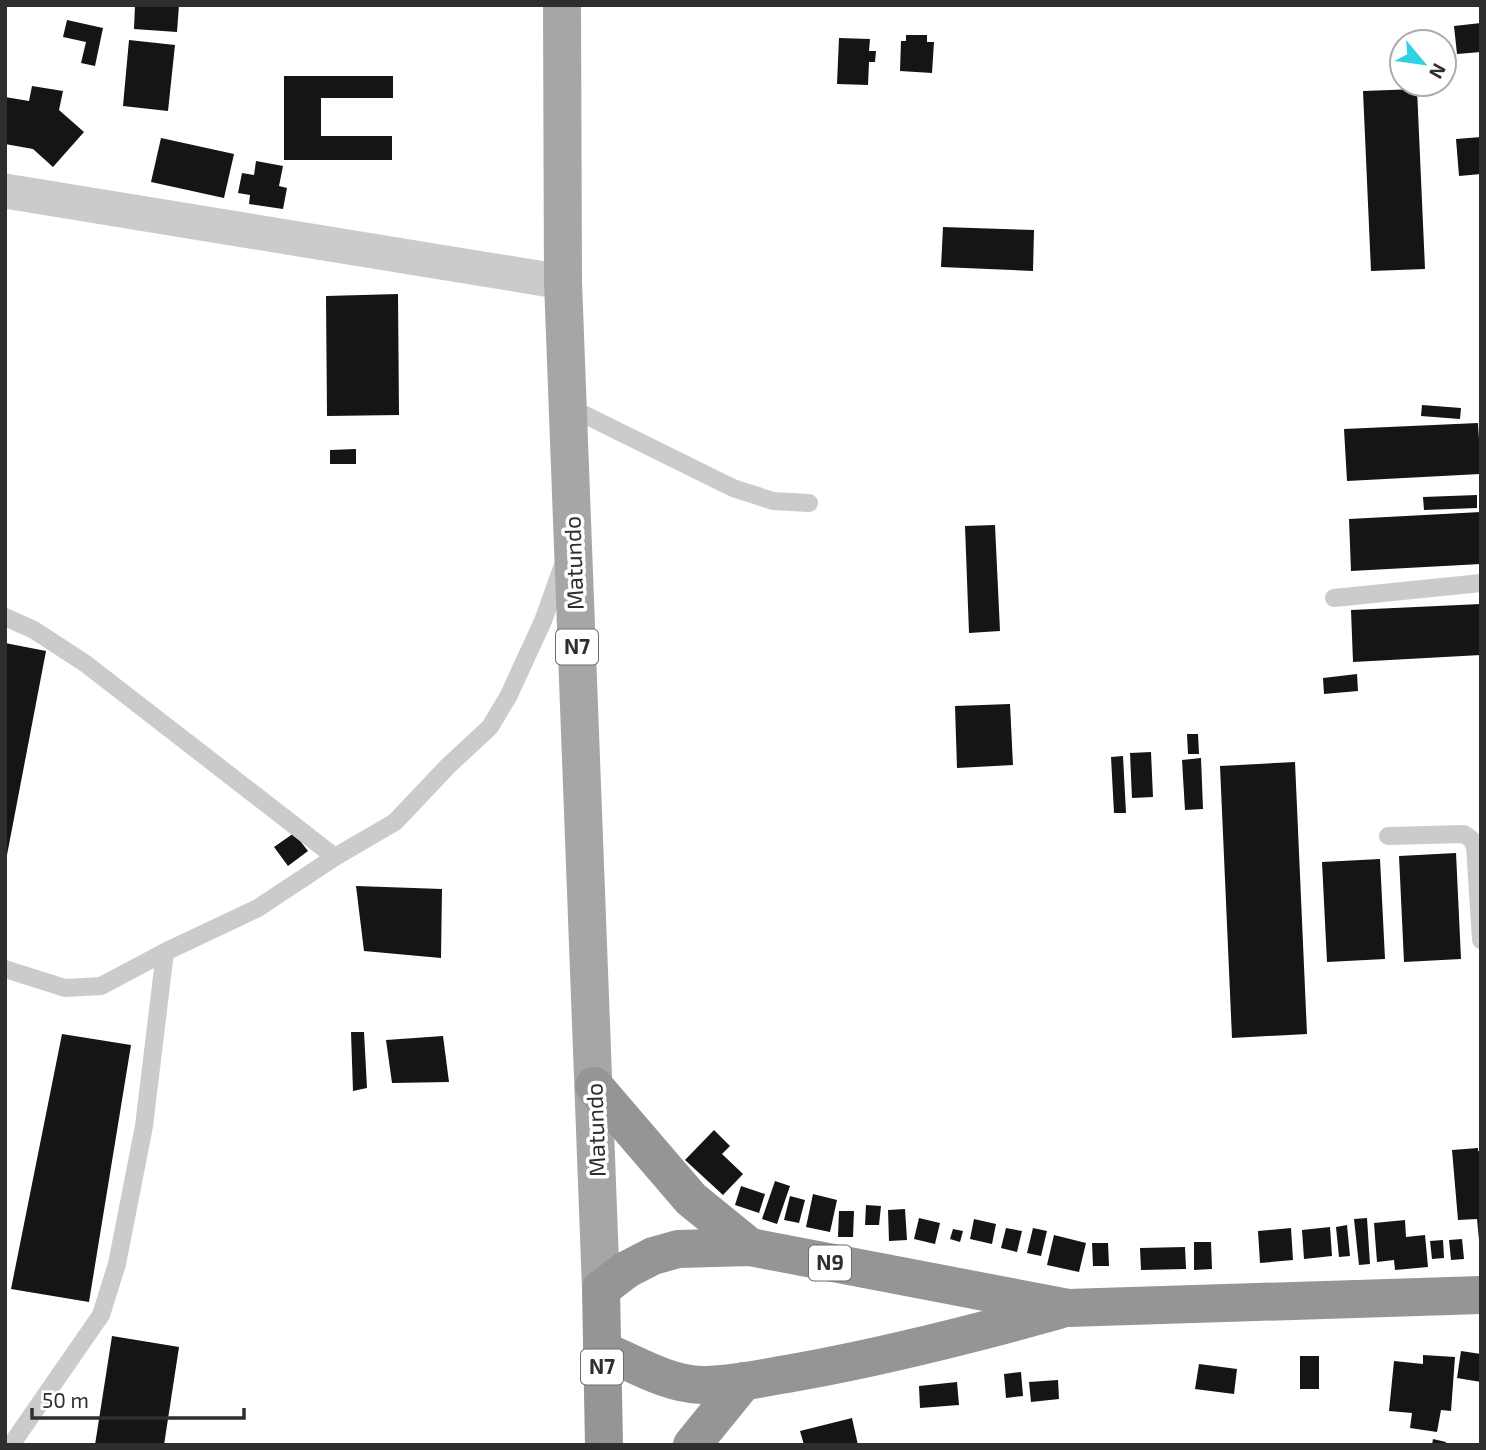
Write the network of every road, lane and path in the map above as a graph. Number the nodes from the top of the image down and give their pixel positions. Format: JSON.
{"nodes":[{"id":1,"x":562,"y":5,"type":"edge"},
{"id":2,"x":5,"y":191,"type":"edge"},
{"id":3,"x":563,"y":282,"type":"junction"},
{"id":4,"x":567,"y":406,"type":"junction"},
{"id":5,"x":809,"y":503,"type":"dead end"},
{"id":6,"x":573,"y":539,"type":"junction"},
{"id":7,"x":1481,"y":583,"type":"edge"},
{"id":8,"x":1334,"y":598,"type":"dead end"},
{"id":9,"x":5,"y":617,"type":"edge"},
{"id":10,"x":1388,"y":836,"type":"dead end"},
{"id":11,"x":334,"y":857,"type":"junction"},
{"id":12,"x":1481,"y":940,"type":"edge"},
{"id":13,"x":165,"y":952,"type":"junction"},
{"id":14,"x":5,"y":969,"type":"edge"},
{"id":15,"x":594,"y":1086,"type":"junction"},
{"id":16,"x":750,"y":1247,"type":"junction"},
{"id":17,"x":601,"y":1289,"type":"junction"},
{"id":18,"x":1481,"y":1295,"type":"edge"},
{"id":19,"x":1068,"y":1308,"type":"junction"},
{"id":20,"x":602,"y":1350,"type":"junction"},
{"id":21,"x":744,"y":1381,"type":"junction"},
{"id":22,"x":11,"y":1445,"type":"edge"},
{"id":23,"x":604,"y":1445,"type":"edge"},
{"id":24,"x":692,"y":1445,"type":"edge"}],
"edges":[{"from":1,"to":3,"type":"main road","name":"Matundo","number":"N7"},
{"from":2,"to":3,"type":"street"},
{"from":3,"to":4,"type":"main road","name":"Matundo","number":"N7"},
{"from":4,"to":5,"type":"lane"},
{"from":4,"to":6,"type":"main road","name":"Matundo","number":"N7"},
{"from":6,"to":11,"type":"lane"},
{"from":6,"to":15,"type":"main road","name":"Matundo","number":"N7"},
{"from":7,"to":8,"type":"lane"},
{"from":9,"to":11,"type":"lane"},
{"from":10,"to":12,"type":"lane"},
{"from":11,"to":13,"type":"lane"},
{"from":13,"to":14,"type":"lane"},
{"from":13,"to":22,"type":"lane"},
{"from":15,"to":16,"type":"highway"},
{"from":15,"to":17,"type":"main road","name":"Matundo","number":"N7"},
{"from":16,"to":17,"type":"highway","number":"N9"},
{"from":16,"to":19,"type":"highway","number":"N9"},
{"from":17,"to":20,"type":"highway","number":"N7"},
{"from":18,"to":19,"type":"highway","number":"N9"},
{"from":19,"to":21,"type":"highway","number":"N9"},
{"from":20,"to":21,"type":"highway","number":"N9"},
{"from":20,"to":23,"type":"highway","number":"N7"},
{"from":21,"to":24,"type":"highway"}]}
